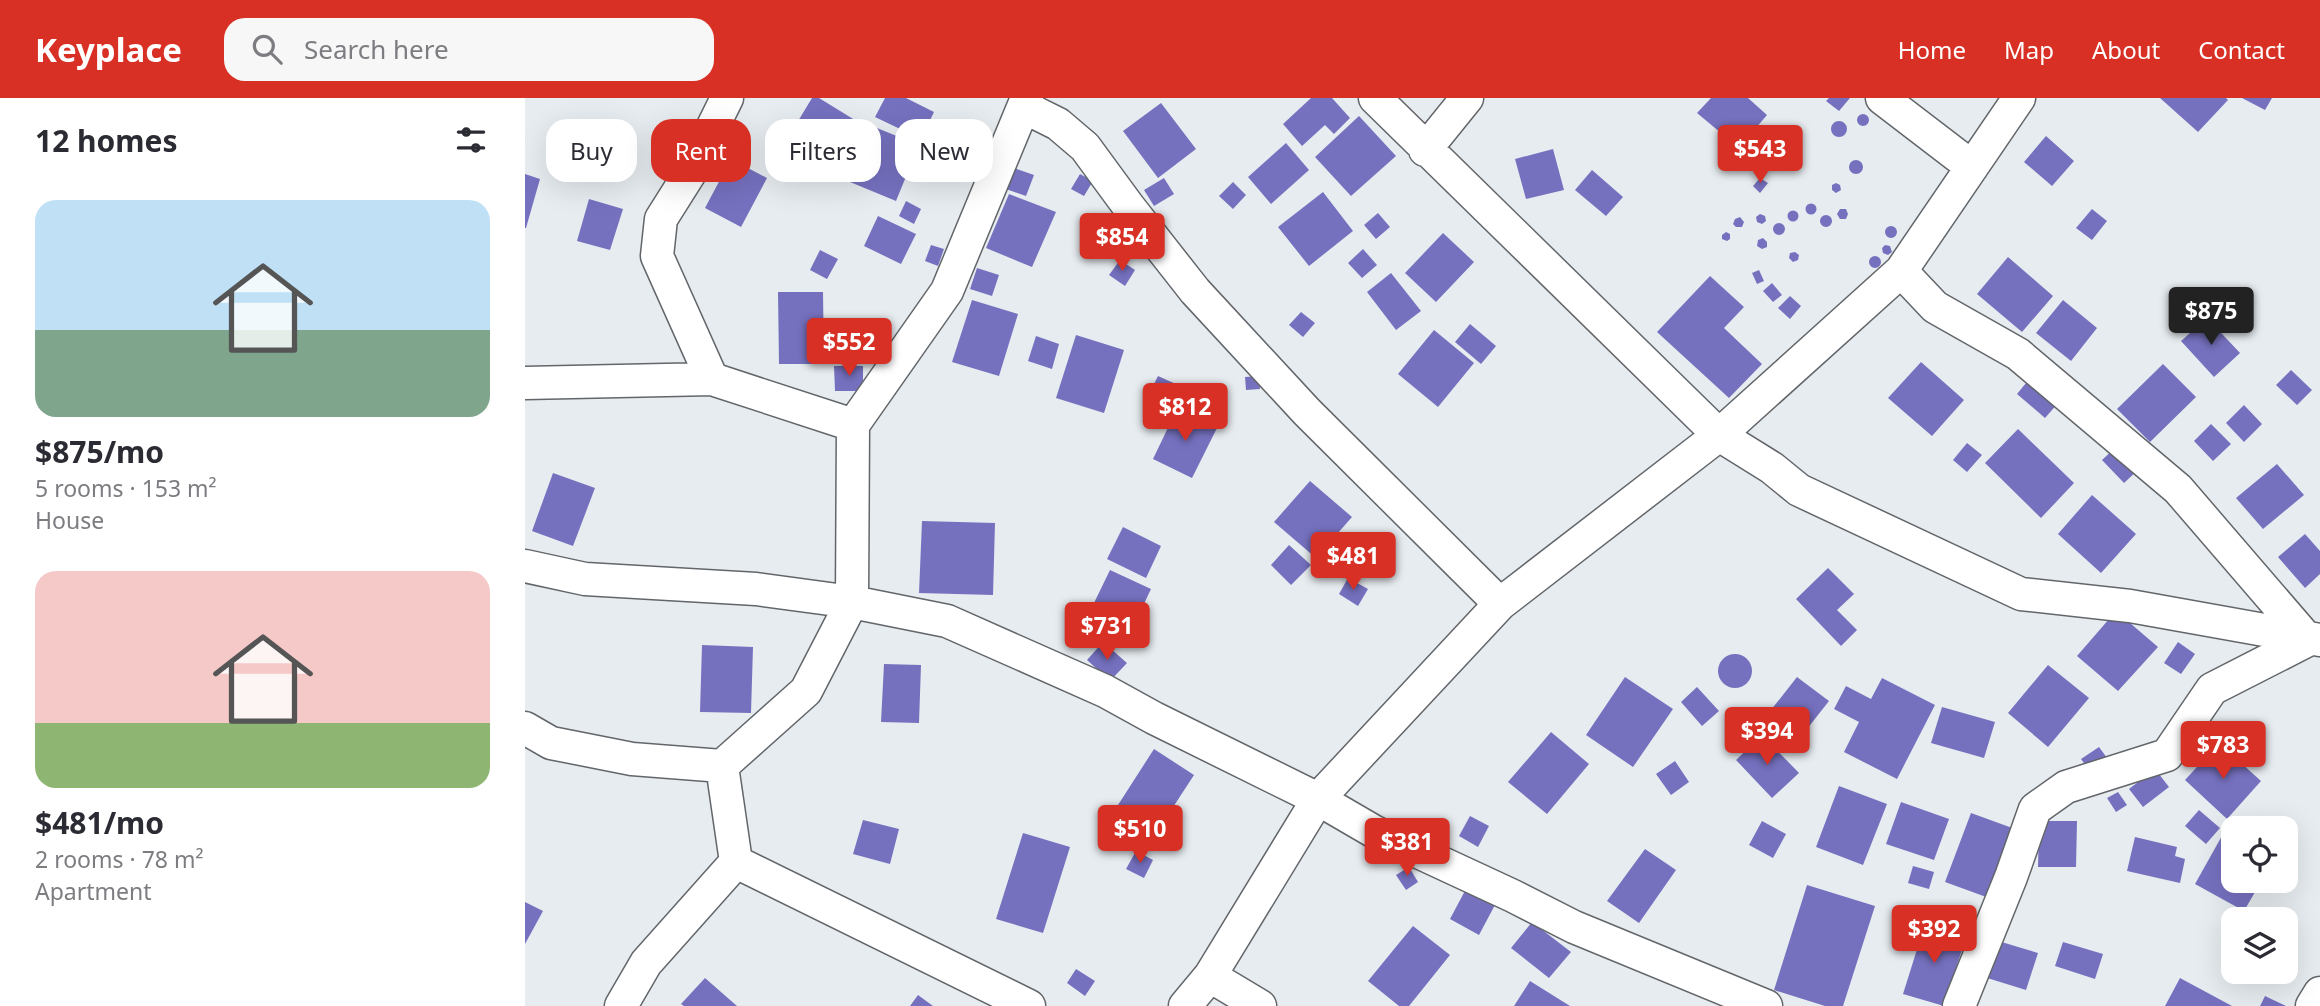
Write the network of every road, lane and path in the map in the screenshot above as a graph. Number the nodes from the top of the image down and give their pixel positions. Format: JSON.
{"nodes":[{"id":1,"x":727,"y":98,"type":"edge"},
{"id":2,"x":1375,"y":98,"type":"edge"},
{"id":3,"x":1467,"y":98,"type":"edge"},
{"id":4,"x":1882,"y":98,"type":"edge"},
{"id":5,"x":2019,"y":98,"type":"edge"},
{"id":6,"x":1026,"y":103,"type":"edge"},
{"id":7,"x":1425,"y":150,"type":"junction"},
{"id":8,"x":1972,"y":167,"type":"junction"},
{"id":9,"x":1901,"y":271,"type":"junction"},
{"id":10,"x":712,"y":379,"type":"junction"},
{"id":11,"x":525,"y":383,"type":"edge"},
{"id":12,"x":853,"y":425,"type":"junction"},
{"id":13,"x":1719,"y":435,"type":"junction"},
{"id":14,"x":525,"y":566,"type":"edge"},
{"id":15,"x":852,"y":602,"type":"junction"},
{"id":16,"x":1500,"y":604,"type":"junction"},
{"id":17,"x":2314,"y":640,"type":"edge"},
{"id":18,"x":525,"y":728,"type":"edge"},
{"id":19,"x":722,"y":766,"type":"junction"},
{"id":20,"x":1318,"y":799,"type":"junction"},
{"id":21,"x":736,"y":862,"type":"junction"},
{"id":22,"x":1210,"y":976,"type":"junction"},
{"id":23,"x":2320,"y":993,"type":"edge"},
{"id":24,"x":621,"y":1006,"type":"edge"},
{"id":25,"x":1029,"y":1006,"type":"edge"},
{"id":26,"x":1185,"y":1006,"type":"edge"},
{"id":27,"x":1260,"y":1006,"type":"edge"},
{"id":28,"x":1766,"y":1006,"type":"edge"},
{"id":29,"x":1959,"y":1006,"type":"edge"},
{"id":30,"x":2312,"y":1006,"type":"edge"}],
"edges":[{"from":1,"to":10,"type":"street"},
{"from":2,"to":7,"type":"street"},
{"from":3,"to":7,"type":"street"},
{"from":4,"to":8,"type":"street"},
{"from":5,"to":8,"type":"street"},
{"from":6,"to":12,"type":"street"},
{"from":6,"to":16,"type":"street"},
{"from":7,"to":13,"type":"street"},
{"from":8,"to":9,"type":"street"},
{"from":9,"to":13,"type":"street"},
{"from":9,"to":17,"type":"street"},
{"from":10,"to":11,"type":"street"},
{"from":10,"to":12,"type":"street"},
{"from":12,"to":15,"type":"street"},
{"from":13,"to":16,"type":"street"},
{"from":13,"to":17,"type":"street"},
{"from":14,"to":15,"type":"street"},
{"from":15,"to":19,"type":"street"},
{"from":15,"to":20,"type":"street"},
{"from":16,"to":20,"type":"street"},
{"from":17,"to":29,"type":"street"},
{"from":18,"to":19,"type":"street"},
{"from":19,"to":21,"type":"street"},
{"from":20,"to":22,"type":"street"},
{"from":20,"to":28,"type":"street"},
{"from":21,"to":24,"type":"street"},
{"from":21,"to":25,"type":"street"},
{"from":22,"to":26,"type":"street"},
{"from":22,"to":27,"type":"street"},
{"from":23,"to":30,"type":"street"}]}
